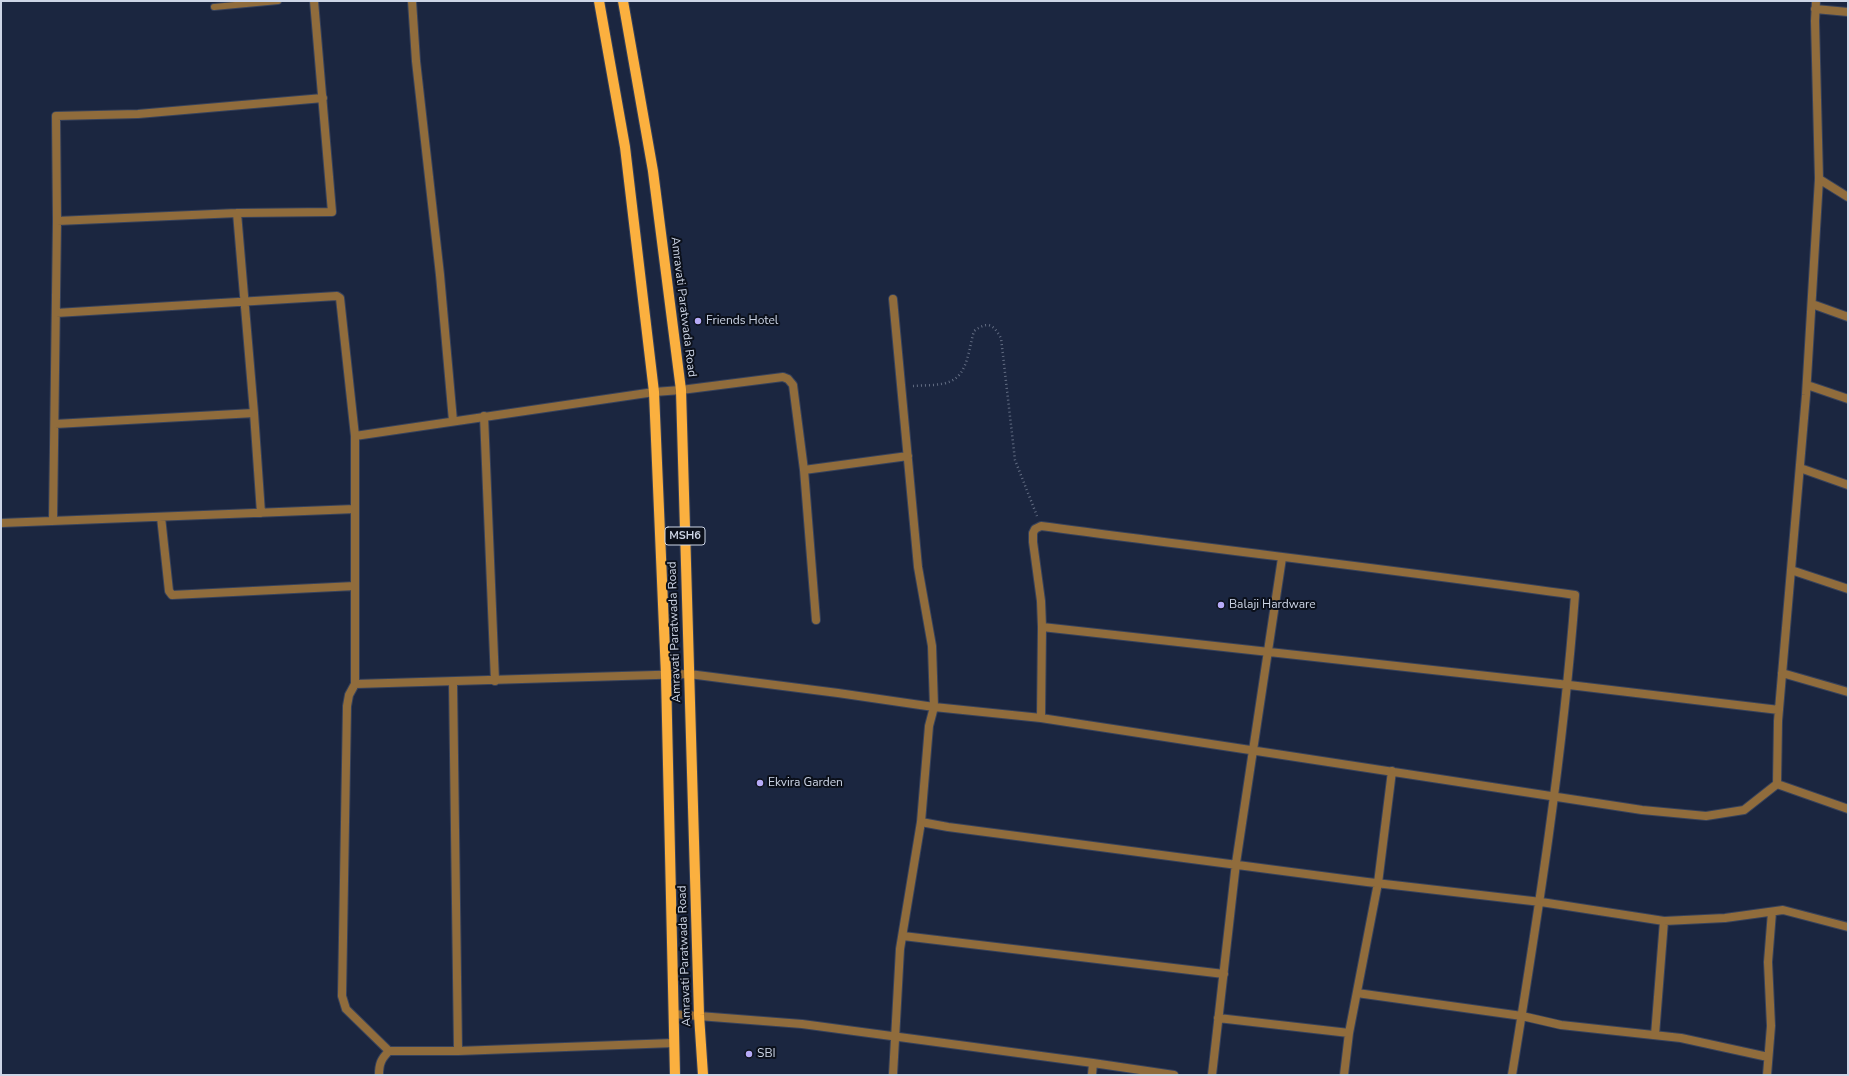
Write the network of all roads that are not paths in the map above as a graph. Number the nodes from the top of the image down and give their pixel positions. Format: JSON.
{"nodes":[{"id":1,"x":278,"y":1,"type":"edge"},
{"id":2,"x":314,"y":1,"type":"edge"},
{"id":3,"x":412,"y":1,"type":"edge"},
{"id":4,"x":599,"y":1,"type":"edge"},
{"id":5,"x":623,"y":1,"type":"edge"},
{"id":6,"x":1816,"y":5,"type":"edge"},
{"id":7,"x":214,"y":7,"type":"dead end"},
{"id":8,"x":1848,"y":12,"type":"edge"},
{"id":9,"x":323,"y":98,"type":"junction"},
{"id":10,"x":1819,"y":179,"type":"junction"},
{"id":11,"x":1848,"y":197,"type":"edge"},
{"id":12,"x":237,"y":213,"type":"junction"},
{"id":13,"x":57,"y":221,"type":"junction"},
{"id":14,"x":893,"y":299,"type":"dead end"},
{"id":15,"x":243,"y":302,"type":"junction"},
{"id":16,"x":1812,"y":304,"type":"junction"},
{"id":17,"x":56,"y":313,"type":"junction"},
{"id":18,"x":1848,"y":317,"type":"edge"},
{"id":19,"x":1807,"y":386,"type":"junction"},
{"id":20,"x":681,"y":390,"type":"junction"},
{"id":21,"x":654,"y":392,"type":"junction"},
{"id":22,"x":1848,"y":399,"type":"edge"},
{"id":23,"x":254,"y":413,"type":"junction"},
{"id":24,"x":484,"y":416,"type":"junction"},
{"id":25,"x":453,"y":421,"type":"junction"},
{"id":26,"x":55,"y":424,"type":"junction"},
{"id":27,"x":355,"y":436,"type":"junction"},
{"id":28,"x":908,"y":456,"type":"junction"},
{"id":29,"x":1800,"y":468,"type":"junction"},
{"id":30,"x":804,"y":470,"type":"junction"},
{"id":31,"x":1848,"y":485,"type":"edge"},
{"id":32,"x":355,"y":509,"type":"junction"},
{"id":33,"x":261,"y":513,"type":"junction"},
{"id":34,"x":161,"y":517,"type":"junction"},
{"id":35,"x":53,"y":521,"type":"junction"},
{"id":36,"x":1,"y":523,"type":"edge"},
{"id":37,"x":1282,"y":558,"type":"junction"},
{"id":38,"x":1791,"y":570,"type":"junction"},
{"id":39,"x":355,"y":586,"type":"junction"},
{"id":40,"x":1848,"y":589,"type":"edge"},
{"id":41,"x":816,"y":620,"type":"dead end"},
{"id":42,"x":1042,"y":627,"type":"junction"},
{"id":43,"x":1268,"y":652,"type":"junction"},
{"id":44,"x":1782,"y":673,"type":"junction"},
{"id":45,"x":689,"y":674,"type":"junction"},
{"id":46,"x":666,"y":675,"type":"junction"},
{"id":47,"x":495,"y":681,"type":"junction"},
{"id":48,"x":453,"y":682,"type":"junction"},
{"id":49,"x":355,"y":684,"type":"junction"},
{"id":50,"x":1568,"y":685,"type":"junction"},
{"id":51,"x":1848,"y":692,"type":"edge"},
{"id":52,"x":934,"y":707,"type":"junction"},
{"id":53,"x":1779,"y":710,"type":"junction"},
{"id":54,"x":1041,"y":718,"type":"junction"},
{"id":55,"x":1253,"y":752,"type":"junction"},
{"id":56,"x":1392,"y":771,"type":"junction"},
{"id":57,"x":1777,"y":784,"type":"junction"},
{"id":58,"x":1554,"y":796,"type":"junction"},
{"id":59,"x":1848,"y":809,"type":"edge"},
{"id":60,"x":921,"y":822,"type":"junction"},
{"id":61,"x":1236,"y":865,"type":"junction"},
{"id":62,"x":1378,"y":883,"type":"junction"},
{"id":63,"x":1541,"y":902,"type":"junction"},
{"id":64,"x":1772,"y":912,"type":"junction"},
{"id":65,"x":1664,"y":921,"type":"junction"},
{"id":66,"x":1848,"y":927,"type":"edge"},
{"id":67,"x":902,"y":936,"type":"junction"},
{"id":68,"x":1224,"y":974,"type":"junction"},
{"id":69,"x":1357,"y":993,"type":"junction"},
{"id":70,"x":673,"y":1014,"type":"junction"},
{"id":71,"x":699,"y":1015,"type":"junction"},
{"id":72,"x":1522,"y":1016,"type":"junction"},
{"id":73,"x":1218,"y":1018,"type":"junction"},
{"id":74,"x":1349,"y":1033,"type":"junction"},
{"id":75,"x":1655,"y":1035,"type":"junction"},
{"id":76,"x":896,"y":1037,"type":"junction"},
{"id":77,"x":673,"y":1043,"type":"junction"},
{"id":78,"x":389,"y":1051,"type":"junction"},
{"id":79,"x":458,"y":1051,"type":"junction"},
{"id":80,"x":1768,"y":1057,"type":"junction"},
{"id":81,"x":1094,"y":1062,"type":"junction"},
{"id":82,"x":379,"y":1075,"type":"edge"},
{"id":83,"x":675,"y":1075,"type":"edge"},
{"id":84,"x":703,"y":1075,"type":"edge"},
{"id":85,"x":893,"y":1075,"type":"edge"},
{"id":86,"x":1092,"y":1075,"type":"edge"},
{"id":87,"x":1174,"y":1075,"type":"edge"},
{"id":88,"x":1212,"y":1075,"type":"edge"},
{"id":89,"x":1344,"y":1075,"type":"edge"},
{"id":90,"x":1512,"y":1075,"type":"edge"},
{"id":91,"x":1767,"y":1075,"type":"edge"}],
"edges":[{"from":1,"to":7,"type":"lane"},
{"from":2,"to":9,"type":"street"},
{"from":3,"to":25,"type":"street"},
{"from":4,"to":21,"type":"main road","name":"Amravati Paratwada Road","number":"MSH6"},
{"from":5,"to":20,"type":"main road","name":"Amravati Paratwada Road","number":"MSH6"},
{"from":6,"to":8,"type":"street"},
{"from":6,"to":10,"type":"street"},
{"from":9,"to":12,"type":"street"},
{"from":9,"to":13,"type":"street"},
{"from":10,"to":11,"type":"street"},
{"from":10,"to":16,"type":"street"},
{"from":12,"to":13,"type":"street"},
{"from":12,"to":15,"type":"street"},
{"from":13,"to":17,"type":"street"},
{"from":14,"to":28,"type":"street"},
{"from":15,"to":17,"type":"street"},
{"from":15,"to":23,"type":"street"},
{"from":15,"to":27,"type":"street"},
{"from":16,"to":18,"type":"street"},
{"from":16,"to":19,"type":"street"},
{"from":17,"to":26,"type":"street"},
{"from":19,"to":22,"type":"street"},
{"from":19,"to":29,"type":"street"},
{"from":20,"to":21,"type":"street"},
{"from":20,"to":30,"type":"street"},
{"from":20,"to":45,"type":"main road","name":"Amravati Paratwada Road","number":"MSH6"},
{"from":21,"to":24,"type":"street"},
{"from":21,"to":46,"type":"main road","name":"Amravati Paratwada Road","number":"MSH6"},
{"from":23,"to":26,"type":"street"},
{"from":23,"to":33,"type":"street"},
{"from":24,"to":25,"type":"street"},
{"from":24,"to":47,"type":"street"},
{"from":25,"to":27,"type":"street"},
{"from":26,"to":35,"type":"street"},
{"from":27,"to":32,"type":"street"},
{"from":28,"to":30,"type":"street"},
{"from":28,"to":52,"type":"street"},
{"from":29,"to":31,"type":"street"},
{"from":29,"to":38,"type":"street"},
{"from":30,"to":41,"type":"street"},
{"from":32,"to":33,"type":"street"},
{"from":32,"to":39,"type":"street"},
{"from":33,"to":34,"type":"street"},
{"from":34,"to":35,"type":"street"},
{"from":34,"to":39,"type":"street"},
{"from":35,"to":36,"type":"street"},
{"from":37,"to":42,"type":"street"},
{"from":37,"to":43,"type":"street"},
{"from":37,"to":50,"type":"street"},
{"from":38,"to":40,"type":"street"},
{"from":38,"to":44,"type":"street"},
{"from":39,"to":49,"type":"street"},
{"from":42,"to":43,"type":"street"},
{"from":42,"to":54,"type":"street"},
{"from":43,"to":50,"type":"street"},
{"from":43,"to":55,"type":"street"},
{"from":44,"to":51,"type":"street"},
{"from":44,"to":53,"type":"street"},
{"from":45,"to":46,"type":"street"},
{"from":45,"to":52,"type":"street"},
{"from":45,"to":71,"type":"main road","name":"Amravati Paratwada Road","number":"MSH6"},
{"from":46,"to":47,"type":"street"},
{"from":46,"to":70,"type":"main road","name":"Amravati Paratwada Road","number":"MSH6"},
{"from":47,"to":48,"type":"street"},
{"from":48,"to":49,"type":"street"},
{"from":48,"to":79,"type":"street"},
{"from":49,"to":78,"type":"street"},
{"from":50,"to":53,"type":"street"},
{"from":50,"to":58,"type":"street"},
{"from":52,"to":54,"type":"street"},
{"from":52,"to":60,"type":"street"},
{"from":53,"to":57,"type":"street"},
{"from":54,"to":55,"type":"street"},
{"from":55,"to":56,"type":"street"},
{"from":55,"to":61,"type":"street"},
{"from":56,"to":58,"type":"street"},
{"from":56,"to":62,"type":"street"},
{"from":57,"to":58,"type":"street"},
{"from":57,"to":59,"type":"street"},
{"from":58,"to":63,"type":"street"},
{"from":60,"to":61,"type":"street"},
{"from":60,"to":67,"type":"street"},
{"from":61,"to":62,"type":"street"},
{"from":61,"to":68,"type":"street"},
{"from":62,"to":63,"type":"street"},
{"from":62,"to":69,"type":"street"},
{"from":63,"to":65,"type":"street"},
{"from":63,"to":72,"type":"street"},
{"from":64,"to":65,"type":"street"},
{"from":64,"to":66,"type":"street"},
{"from":64,"to":80,"type":"street"},
{"from":65,"to":75,"type":"street"},
{"from":67,"to":68,"type":"street"},
{"from":67,"to":76,"type":"street"},
{"from":68,"to":73,"type":"street"},
{"from":69,"to":72,"type":"street"},
{"from":69,"to":74,"type":"street"},
{"from":70,"to":71,"type":"street"},
{"from":70,"to":77,"type":"main road","name":"Amravati Paratwada Road","number":"MSH6"},
{"from":71,"to":76,"type":"street"},
{"from":71,"to":84,"type":"main road","name":"Amravati Paratwada Road","number":"MSH6"},
{"from":72,"to":75,"type":"street"},
{"from":72,"to":90,"type":"street"},
{"from":73,"to":74,"type":"street"},
{"from":73,"to":88,"type":"street"},
{"from":74,"to":89,"type":"street"},
{"from":75,"to":80,"type":"street"},
{"from":76,"to":81,"type":"street"},
{"from":76,"to":85,"type":"street"},
{"from":77,"to":79,"type":"street"},
{"from":77,"to":83,"type":"main road","name":"Amravati Paratwada Road","number":"MSH6"},
{"from":78,"to":79,"type":"street"},
{"from":78,"to":82,"type":"street"},
{"from":80,"to":91,"type":"street"},
{"from":81,"to":86,"type":"street"},
{"from":81,"to":87,"type":"street"}]}
